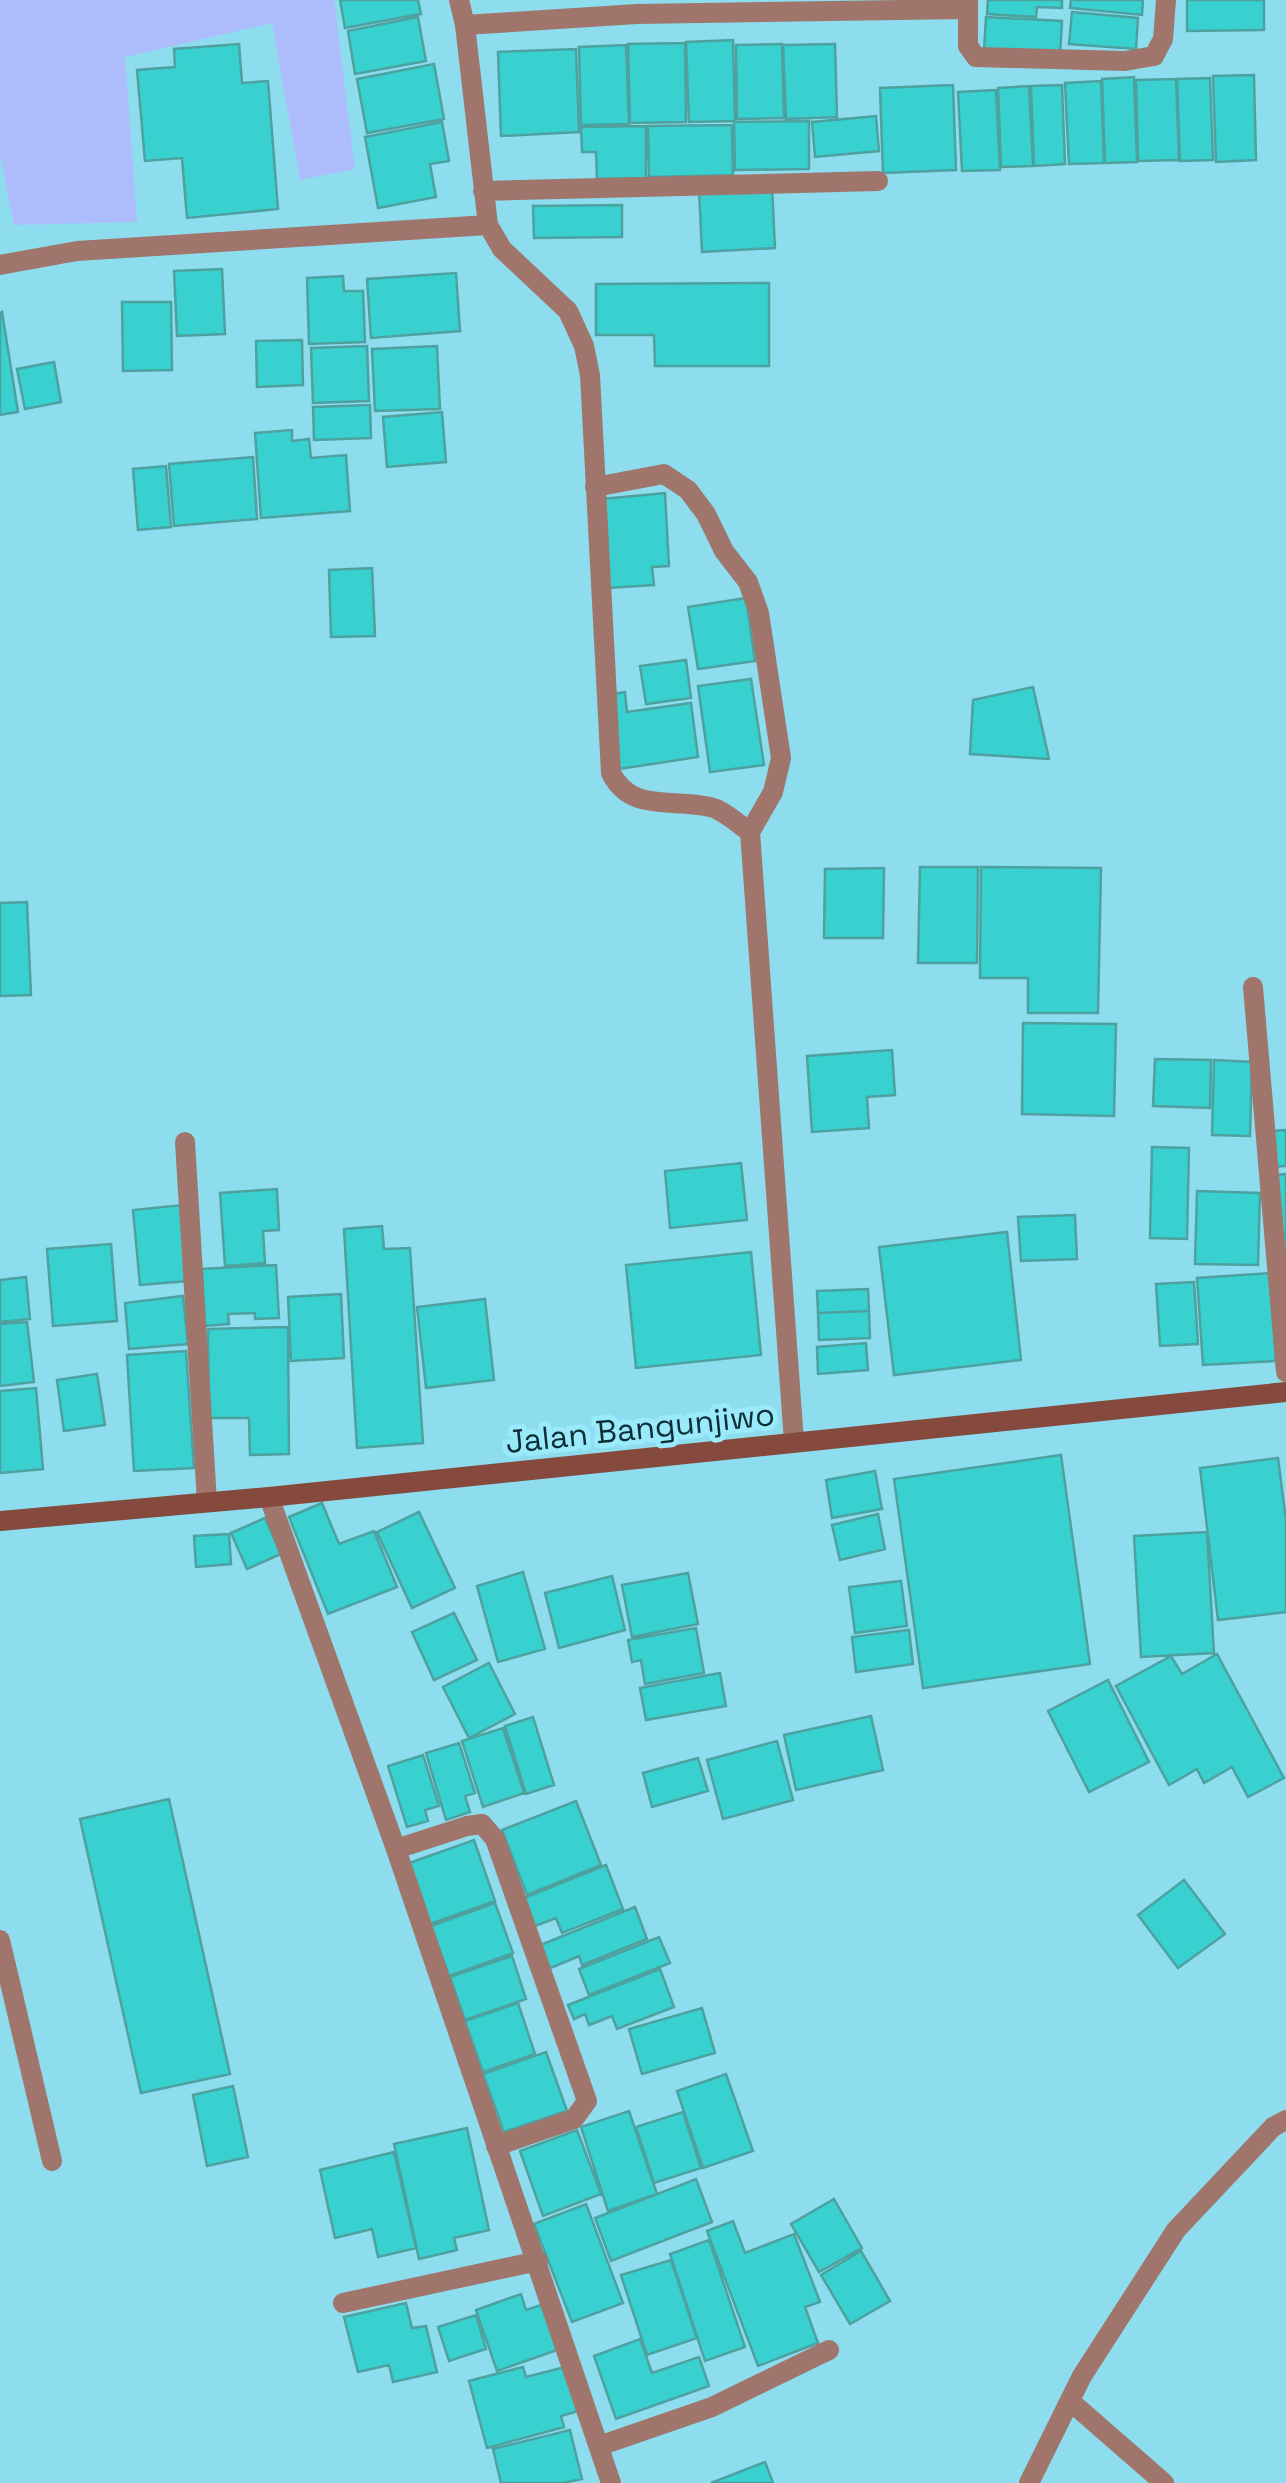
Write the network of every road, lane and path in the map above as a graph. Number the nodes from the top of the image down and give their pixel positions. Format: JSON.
{"nodes":[{"id":1,"x":459,"y":0,"type":"edge"},
{"id":2,"x":1166,"y":0,"type":"edge"},
{"id":3,"x":967,"y":5,"type":"edge"},
{"id":4,"x":636,"y":7,"type":"edge"},
{"id":5,"x":465,"y":25,"type":"junction"},
{"id":6,"x":878,"y":181,"type":"dead end"},
{"id":7,"x":483,"y":191,"type":"junction"},
{"id":8,"x":488,"y":225,"type":"junction"},
{"id":9,"x":0,"y":265,"type":"edge"},
{"id":10,"x":595,"y":487,"type":"junction"},
{"id":11,"x":750,"y":832,"type":"junction"},
{"id":12,"x":1253,"y":987,"type":"dead end"},
{"id":13,"x":185,"y":1142,"type":"dead end"},
{"id":14,"x":1286,"y":1372,"type":"edge"},
{"id":15,"x":1286,"y":1392,"type":"edge"},
{"id":16,"x":794,"y":1442,"type":"junction"},
{"id":17,"x":269,"y":1497,"type":"junction"},
{"id":18,"x":207,"y":1502,"type":"junction"},
{"id":19,"x":0,"y":1521,"type":"edge"},
{"id":20,"x":396,"y":1850,"type":"junction"},
{"id":21,"x":0,"y":1940,"type":"edge"},
{"id":22,"x":1286,"y":2120,"type":"edge"},
{"id":23,"x":496,"y":2146,"type":"junction"},
{"id":24,"x":52,"y":2162,"type":"dead end"},
{"id":25,"x":538,"y":2261,"type":"junction"},
{"id":26,"x":343,"y":2303,"type":"dead end"},
{"id":27,"x":829,"y":2350,"type":"dead end"},
{"id":28,"x":1070,"y":2401,"type":"junction"},
{"id":29,"x":598,"y":2446,"type":"junction"},
{"id":30,"x":611,"y":2483,"type":"edge"},
{"id":31,"x":1029,"y":2483,"type":"edge"},
{"id":32,"x":1164,"y":2483,"type":"edge"}],
"edges":[{"from":1,"to":5,"type":"street"},
{"from":2,"to":3,"type":"street"},
{"from":3,"to":4,"type":"street"},
{"from":4,"to":5,"type":"street"},
{"from":5,"to":7,"type":"street"},
{"from":6,"to":7,"type":"street"},
{"from":7,"to":8,"type":"street"},
{"from":8,"to":9,"type":"street"},
{"from":8,"to":10,"type":"street"},
{"from":10,"to":11,"type":"street"},
{"from":10,"to":11,"type":"street"},
{"from":11,"to":16,"type":"street"},
{"from":12,"to":14,"type":"street"},
{"from":13,"to":18,"type":"street"},
{"from":15,"to":16,"type":"main road","name":"Jalan Bangunjiwo"},
{"from":16,"to":17,"type":"main road","name":"Jalan Bangunjiwo"},
{"from":17,"to":18,"type":"main road","name":"Jalan Bangunjiwo"},
{"from":17,"to":20,"type":"street"},
{"from":18,"to":19,"type":"main road","name":"Jalan Bangunjiwo"},
{"from":20,"to":23,"type":"street"},
{"from":20,"to":23,"type":"street"},
{"from":21,"to":24,"type":"street"},
{"from":22,"to":28,"type":"street"},
{"from":23,"to":25,"type":"street"},
{"from":25,"to":26,"type":"street"},
{"from":25,"to":29,"type":"street"},
{"from":27,"to":29,"type":"street"},
{"from":28,"to":31,"type":"street"},
{"from":28,"to":32,"type":"street"},
{"from":29,"to":30,"type":"street"}]}
